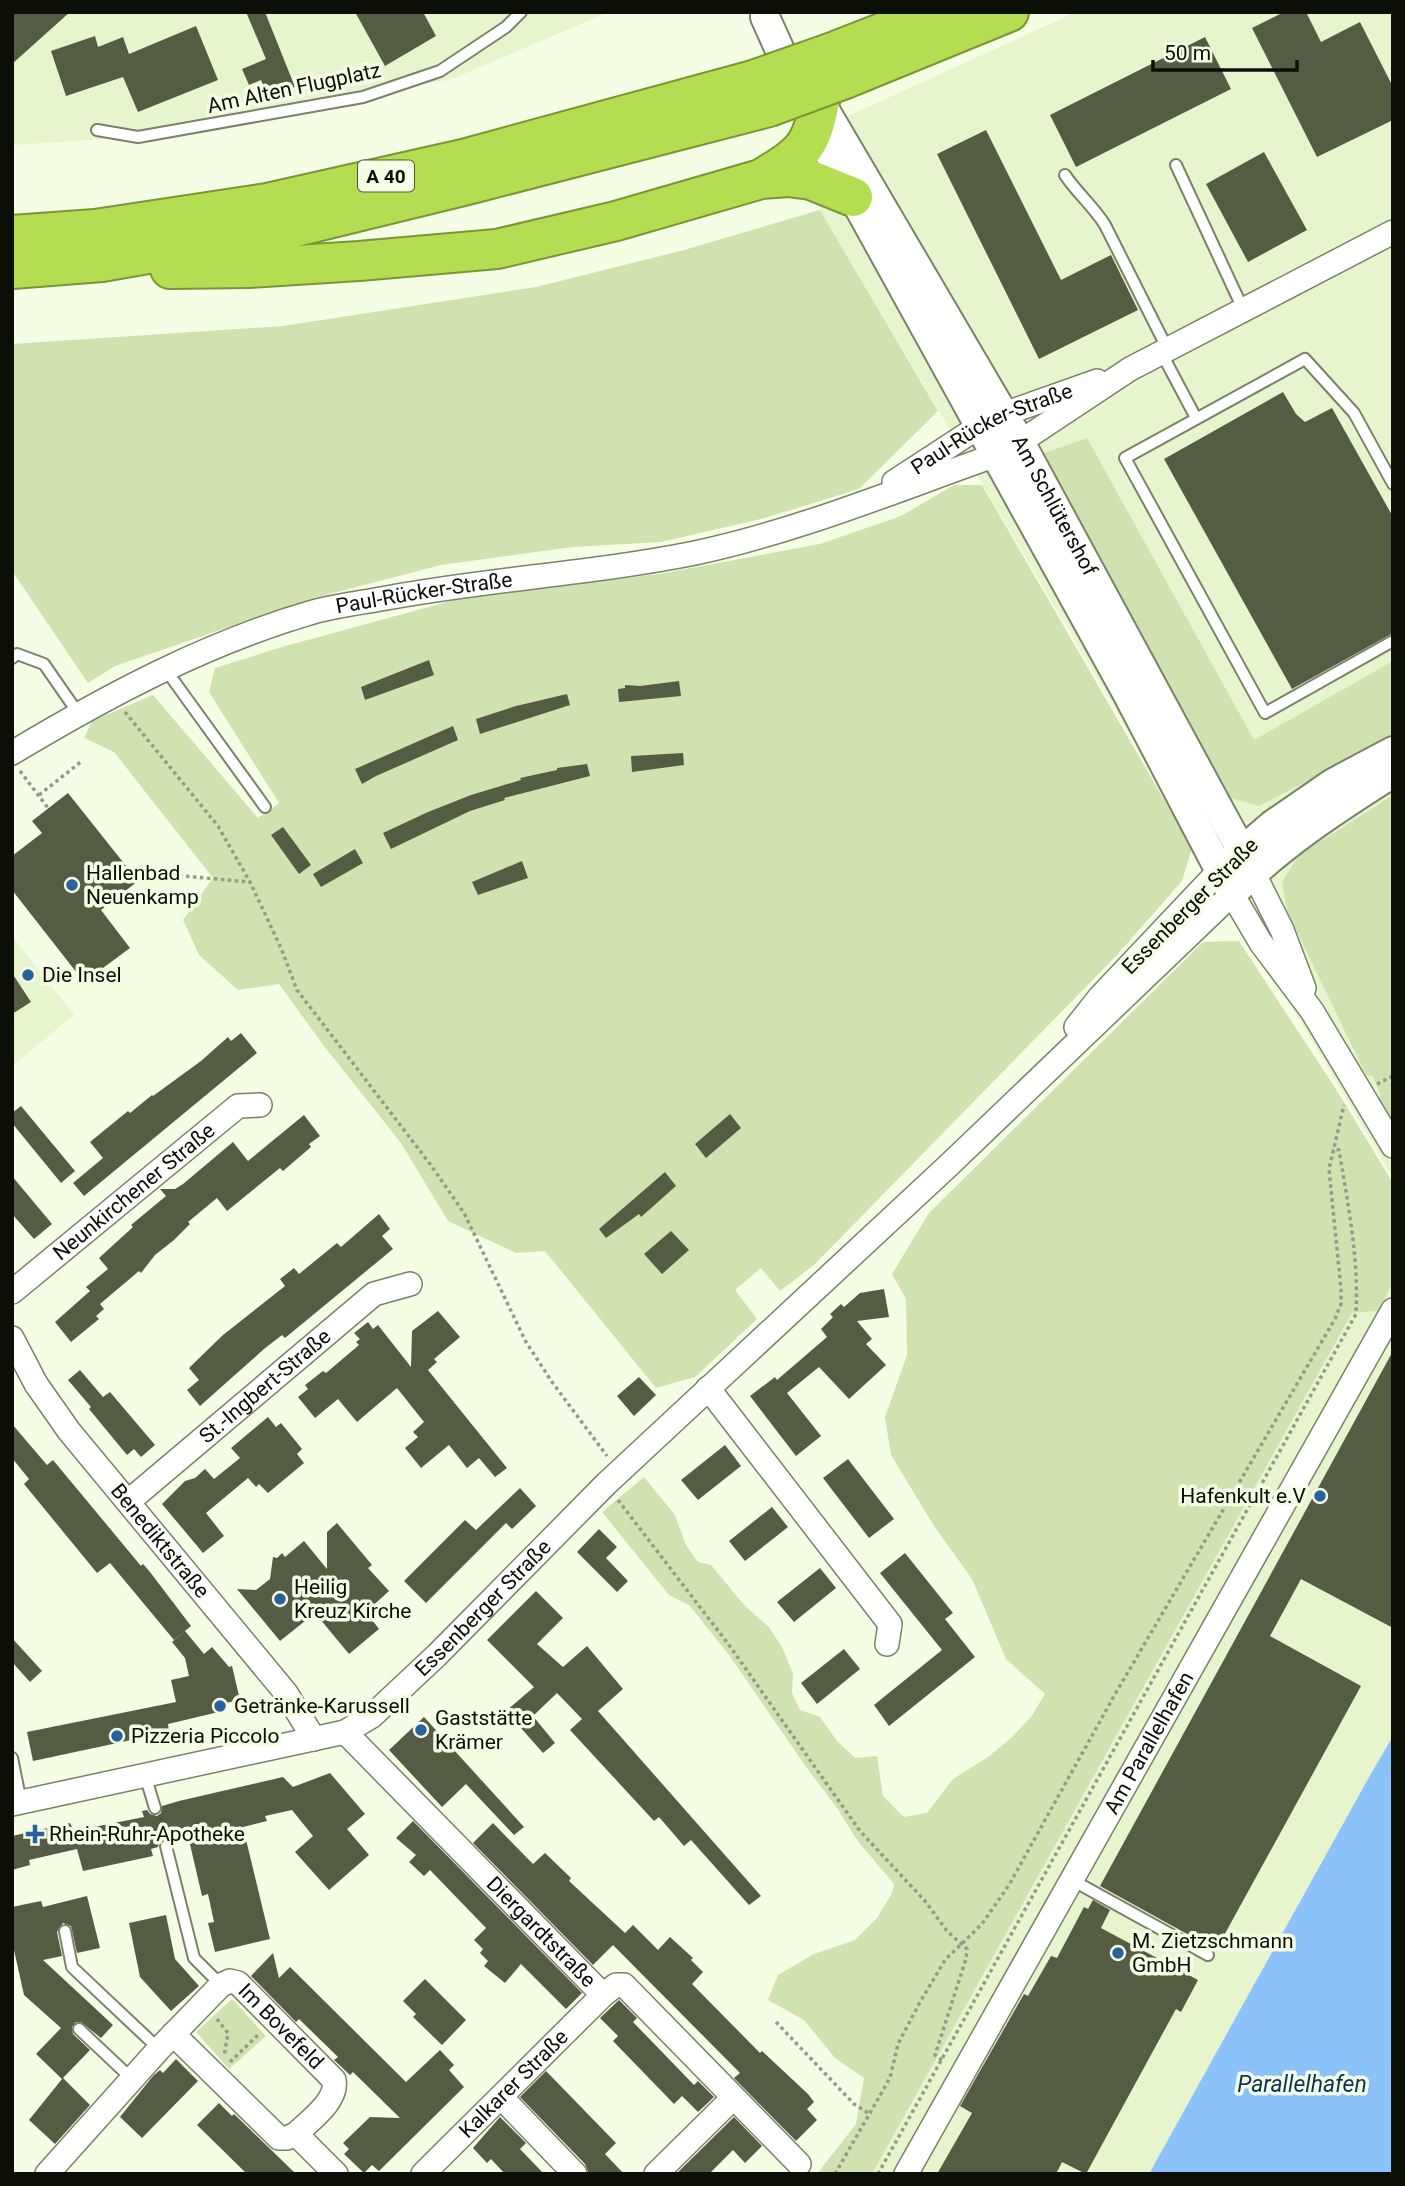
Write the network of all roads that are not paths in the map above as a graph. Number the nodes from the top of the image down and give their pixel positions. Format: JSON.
{"nodes":[{"id":1,"x":521,"y":12,"type":"edge"},
{"id":2,"x":934,"y":12,"type":"edge"},
{"id":3,"x":1009,"y":12,"type":"edge"},
{"id":4,"x":764,"y":15,"type":"edge"},
{"id":5,"x":827,"y":90,"type":"junction"},
{"id":6,"x":761,"y":94,"type":"junction"},
{"id":7,"x":97,"y":130,"type":"dead end"},
{"id":8,"x":1176,"y":165,"type":"dead end"},
{"id":9,"x":1065,"y":175,"type":"dead end"},
{"id":10,"x":761,"y":179,"type":"junction"},
{"id":11,"x":853,"y":197,"type":"junction"},
{"id":12,"x":1393,"y":232,"type":"edge"},
{"id":13,"x":12,"y":235,"type":"edge"},
{"id":14,"x":102,"y":262,"type":"junction"},
{"id":15,"x":12,"y":269,"type":"edge"},
{"id":16,"x":1243,"y":309,"type":"junction"},
{"id":17,"x":1164,"y":350,"type":"junction"},
{"id":18,"x":1130,"y":369,"type":"junction"},
{"id":19,"x":1196,"y":418,"type":"junction"},
{"id":20,"x":992,"y":420,"type":"junction"},
{"id":21,"x":1008,"y":449,"type":"junction"},
{"id":22,"x":1393,"y":484,"type":"edge"},
{"id":23,"x":860,"y":503,"type":"junction"},
{"id":24,"x":1393,"y":641,"type":"edge"},
{"id":25,"x":12,"y":658,"type":"edge"},
{"id":26,"x":166,"y":670,"type":"junction"},
{"id":27,"x":78,"y":713,"type":"junction"},
{"id":28,"x":1393,"y":751,"type":"edge"},
{"id":29,"x":12,"y":753,"type":"edge"},
{"id":30,"x":1393,"y":773,"type":"edge"},
{"id":31,"x":265,"y":807,"type":"dead end"},
{"id":32,"x":1247,"y":862,"type":"junction"},
{"id":33,"x":1225,"y":882,"type":"junction"},
{"id":34,"x":1312,"y":1011,"type":"junction"},
{"id":35,"x":260,"y":1104,"type":"dead end"},
{"id":36,"x":1393,"y":1146,"type":"edge"},
{"id":37,"x":410,"y":1284,"type":"dead end"},
{"id":38,"x":12,"y":1292,"type":"edge"},
{"id":39,"x":1393,"y":1310,"type":"edge"},
{"id":40,"x":12,"y":1338,"type":"edge"},
{"id":41,"x":708,"y":1388,"type":"junction"},
{"id":42,"x":129,"y":1501,"type":"junction"},
{"id":43,"x":887,"y":1644,"type":"dead end"},
{"id":44,"x":345,"y":1732,"type":"junction"},
{"id":45,"x":314,"y":1739,"type":"junction"},
{"id":46,"x":12,"y":1758,"type":"edge"},
{"id":47,"x":145,"y":1775,"type":"junction"},
{"id":48,"x":17,"y":1803,"type":"edge"},
{"id":49,"x":155,"y":1808,"type":"dead end"},
{"id":50,"x":166,"y":1846,"type":"dead end"},
{"id":51,"x":1072,"y":1880,"type":"junction"},
{"id":52,"x":65,"y":1931,"type":"dead end"},
{"id":53,"x":1208,"y":1955,"type":"dead end"},
{"id":54,"x":221,"y":1985,"type":"junction"},
{"id":55,"x":603,"y":1995,"type":"junction"},
{"id":56,"x":79,"y":2029,"type":"dead end"},
{"id":57,"x":166,"y":2041,"type":"junction"},
{"id":58,"x":132,"y":2079,"type":"junction"},
{"id":59,"x":501,"y":2097,"type":"junction"},
{"id":60,"x":733,"y":2098,"type":"junction"},
{"id":61,"x":296,"y":2134,"type":"junction"},
{"id":62,"x":799,"y":2164,"type":"dead end"},
{"id":63,"x":47,"y":2174,"type":"edge"},
{"id":64,"x":336,"y":2174,"type":"edge"},
{"id":65,"x":424,"y":2174,"type":"edge"},
{"id":66,"x":575,"y":2174,"type":"edge"},
{"id":67,"x":656,"y":2174,"type":"edge"},
{"id":68,"x":906,"y":2174,"type":"edge"}],
"edges":[{"from":1,"to":7,"type":"lane","name":"Am Alten Flugplatz"},
{"from":2,"to":5,"type":"highway","number":"A 40"},
{"from":3,"to":5,"type":"highway","number":"A 40"},
{"from":4,"to":5,"type":"street","name":"Am Schlütershof"},
{"from":5,"to":6,"type":"highway","number":"A 40","bridge":true},
{"from":5,"to":10,"type":"highway"},
{"from":5,"to":11,"type":"street","name":"Am Schlütershof"},
{"from":5,"to":20,"type":"street","name":"Am Schlütershof"},
{"from":6,"to":13,"type":"highway","number":"A 40"},
{"from":6,"to":14,"type":"highway","number":"A 40"},
{"from":8,"to":16,"type":"lane"},
{"from":9,"to":17,"type":"lane"},
{"from":10,"to":11,"type":"highway"},
{"from":10,"to":14,"type":"highway"},
{"from":11,"to":20,"type":"street","name":"Am Schlütershof"},
{"from":12,"to":16,"type":"street","name":"Paul-Rücker-Straße"},
{"from":14,"to":15,"type":"highway","number":"A 40"},
{"from":16,"to":17,"type":"street","name":"Paul-Rücker-Straße"},
{"from":17,"to":18,"type":"street","name":"Paul-Rücker-Straße"},
{"from":17,"to":19,"type":"lane"},
{"from":18,"to":20,"type":"street","name":"Paul-Rücker-Straße"},
{"from":18,"to":21,"type":"street","name":"Paul-Rücker-Straße"},
{"from":19,"to":22,"type":"lane"},
{"from":19,"to":24,"type":"lane"},
{"from":20,"to":21,"type":"street","name":"Am Schlütershof"},
{"from":20,"to":23,"type":"street","name":"Paul-Rücker-Straße"},
{"from":21,"to":23,"type":"street","name":"Paul-Rücker-Straße"},
{"from":21,"to":32,"type":"street","name":"Am Schlütershof"},
{"from":21,"to":33,"type":"street","name":"Am Schlütershof"},
{"from":23,"to":26,"type":"street","name":"Paul-Rücker-Straße"},
{"from":25,"to":27,"type":"lane"},
{"from":26,"to":27,"type":"street","name":"Paul-Rücker-Straße"},
{"from":26,"to":31,"type":"lane"},
{"from":27,"to":29,"type":"street","name":"Paul-Rücker-Straße"},
{"from":28,"to":32,"type":"street","name":"Essenberger Straße"},
{"from":30,"to":32,"type":"street","name":"Essenberger Straße"},
{"from":32,"to":33,"type":"street","name":"Essenberger Straße"},
{"from":32,"to":34,"type":"street","name":"Am Schlütershof"},
{"from":33,"to":34,"type":"street","name":"Am Schlütershof"},
{"from":33,"to":41,"type":"street","name":"Essenberger Straße"},
{"from":34,"to":36,"type":"street","name":"Am Schlütershof"},
{"from":35,"to":38,"type":"street","name":"Neunkirchener Straße"},
{"from":37,"to":42,"type":"street","name":"St.-Ingbert-Straße"},
{"from":39,"to":51,"type":"street","name":"Am Parallelhafen"},
{"from":40,"to":42,"type":"street","name":"Benediktstraße"},
{"from":41,"to":43,"type":"street"},
{"from":41,"to":44,"type":"street","name":"Essenberger Straße"},
{"from":42,"to":45,"type":"street","name":"Benediktstraße"},
{"from":44,"to":45,"type":"street","name":"Essenberger Straße"},
{"from":44,"to":55,"type":"street","name":"Diergardtstraße"},
{"from":45,"to":47,"type":"street","name":"Essenberger Straße"},
{"from":46,"to":48,"type":"lane"},
{"from":47,"to":48,"type":"street","name":"Essenberger Straße"},
{"from":47,"to":49,"type":"lane"},
{"from":50,"to":54,"type":"lane"},
{"from":51,"to":53,"type":"lane"},
{"from":51,"to":68,"type":"street","name":"Am Parallelhafen"},
{"from":52,"to":57,"type":"lane"},
{"from":54,"to":57,"type":"street","name":"Im Bovefeld"},
{"from":54,"to":61,"type":"street","name":"Im Bovefeld"},
{"from":55,"to":59,"type":"street","name":"Kalkarer Straße"},
{"from":55,"to":60,"type":"street","name":"Diergardtstraße"},
{"from":56,"to":58,"type":"lane"},
{"from":57,"to":58,"type":"street","name":"Im Bovefeld"},
{"from":57,"to":61,"type":"street"},
{"from":58,"to":63,"type":"street","name":"Im Bovefeld"},
{"from":59,"to":65,"type":"street","name":"Kalkarer Straße"},
{"from":59,"to":66,"type":"street"},
{"from":60,"to":62,"type":"street","name":"Diergardtstraße"},
{"from":60,"to":67,"type":"street"},
{"from":61,"to":64,"type":"street"}]}
